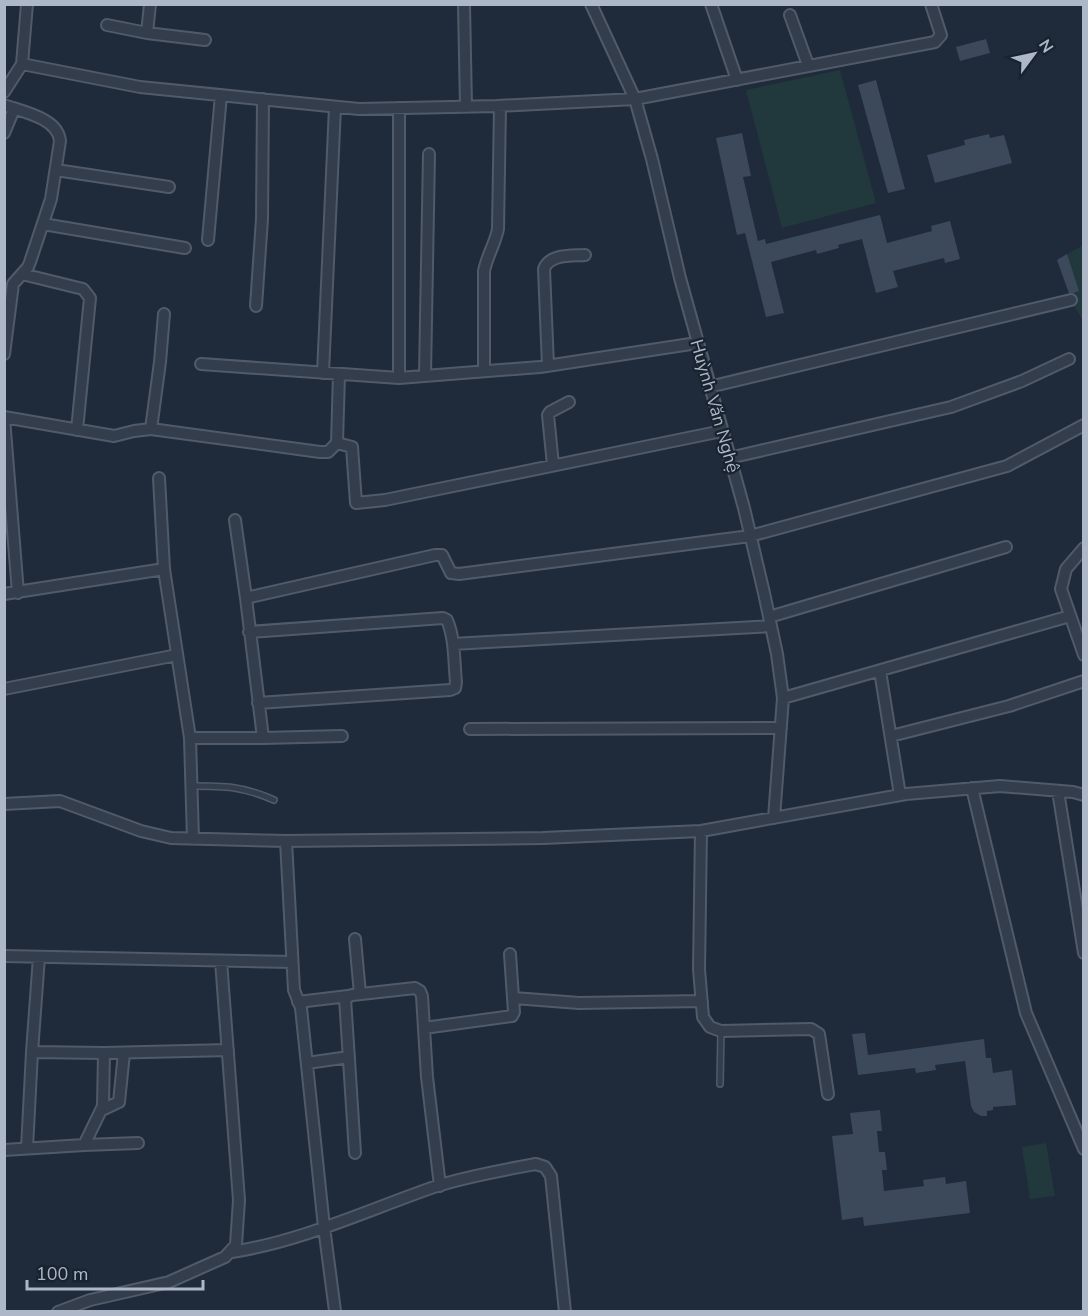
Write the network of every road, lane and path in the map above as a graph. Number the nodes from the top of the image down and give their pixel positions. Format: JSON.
{"nodes":[{"id":1,"x":27,"y":4,"type":"edge"},
{"id":2,"x":150,"y":4,"type":"edge"},
{"id":3,"x":591,"y":4,"type":"edge"},
{"id":4,"x":711,"y":4,"type":"edge"},
{"id":5,"x":931,"y":4,"type":"edge"},
{"id":6,"x":464,"y":5,"type":"edge"},
{"id":7,"x":790,"y":15,"type":"dead end"},
{"id":8,"x":107,"y":25,"type":"dead end"},
{"id":9,"x":147,"y":33,"type":"junction"},
{"id":10,"x":205,"y":40,"type":"dead end"},
{"id":11,"x":22,"y":64,"type":"junction"},
{"id":12,"x":808,"y":66,"type":"junction"},
{"id":13,"x":737,"y":80,"type":"junction"},
{"id":14,"x":4,"y":92,"type":"edge"},
{"id":15,"x":221,"y":95,"type":"junction"},
{"id":16,"x":263,"y":99,"type":"junction"},
{"id":17,"x":635,"y":99,"type":"junction"},
{"id":18,"x":500,"y":106,"type":"junction"},
{"id":19,"x":9,"y":107,"type":"edge"},
{"id":20,"x":336,"y":107,"type":"junction"},
{"id":21,"x":466,"y":107,"type":"junction"},
{"id":22,"x":399,"y":108,"type":"junction"},
{"id":23,"x":4,"y":133,"type":"edge"},
{"id":24,"x":429,"y":154,"type":"dead end"},
{"id":25,"x":56,"y":170,"type":"junction"},
{"id":26,"x":169,"y":188,"type":"dead end"},
{"id":27,"x":43,"y":224,"type":"junction"},
{"id":28,"x":208,"y":240,"type":"dead end"},
{"id":29,"x":185,"y":248,"type":"dead end"},
{"id":30,"x":585,"y":255,"type":"dead end"},
{"id":31,"x":22,"y":273,"type":"junction"},
{"id":32,"x":1071,"y":300,"type":"dead end"},
{"id":33,"x":256,"y":306,"type":"dead end"},
{"id":34,"x":164,"y":314,"type":"dead end"},
{"id":35,"x":697,"y":343,"type":"junction"},
{"id":36,"x":4,"y":354,"type":"edge"},
{"id":37,"x":1069,"y":359,"type":"dead end"},
{"id":38,"x":201,"y":364,"type":"dead end"},
{"id":39,"x":548,"y":366,"type":"junction"},
{"id":40,"x":484,"y":371,"type":"junction"},
{"id":41,"x":324,"y":373,"type":"junction"},
{"id":42,"x":339,"y":374,"type":"junction"},
{"id":43,"x":425,"y":375,"type":"junction"},
{"id":44,"x":399,"y":378,"type":"junction"},
{"id":45,"x":709,"y":387,"type":"junction"},
{"id":46,"x":569,"y":402,"type":"dead end"},
{"id":47,"x":4,"y":417,"type":"edge"},
{"id":48,"x":1083,"y":425,"type":"edge"},
{"id":49,"x":151,"y":429,"type":"junction"},
{"id":50,"x":77,"y":430,"type":"junction"},
{"id":51,"x":722,"y":431,"type":"junction"},
{"id":52,"x":337,"y":443,"type":"junction"},
{"id":53,"x":729,"y":458,"type":"junction"},
{"id":54,"x":553,"y":465,"type":"junction"},
{"id":55,"x":159,"y":478,"type":"dead end"},
{"id":56,"x":235,"y":520,"type":"dead end"},
{"id":57,"x":750,"y":536,"type":"junction"},
{"id":58,"x":1006,"y":547,"type":"dead end"},
{"id":59,"x":1083,"y":548,"type":"edge"},
{"id":60,"x":165,"y":569,"type":"junction"},
{"id":61,"x":18,"y":593,"type":"junction"},
{"id":62,"x":4,"y":594,"type":"edge"},
{"id":63,"x":246,"y":598,"type":"junction"},
{"id":64,"x":1070,"y":616,"type":"junction"},
{"id":65,"x":770,"y":621,"type":"junction"},
{"id":66,"x":249,"y":632,"type":"junction"},
{"id":67,"x":453,"y":644,"type":"junction"},
{"id":68,"x":177,"y":655,"type":"junction"},
{"id":69,"x":1083,"y":655,"type":"edge"},
{"id":70,"x":880,"y":671,"type":"junction"},
{"id":71,"x":1083,"y":681,"type":"edge"},
{"id":72,"x":4,"y":689,"type":"edge"},
{"id":73,"x":783,"y":698,"type":"junction"},
{"id":74,"x":258,"y":703,"type":"junction"},
{"id":75,"x":781,"y":728,"type":"junction"},
{"id":76,"x":470,"y":729,"type":"dead end"},
{"id":77,"x":342,"y":736,"type":"dead end"},
{"id":78,"x":891,"y":736,"type":"junction"},
{"id":79,"x":190,"y":738,"type":"junction"},
{"id":80,"x":262,"y":738,"type":"junction"},
{"id":81,"x":191,"y":786,"type":"junction"},
{"id":82,"x":972,"y":789,"type":"junction"},
{"id":83,"x":1058,"y":791,"type":"junction"},
{"id":84,"x":900,"y":795,"type":"junction"},
{"id":85,"x":1083,"y":795,"type":"edge"},
{"id":86,"x":274,"y":800,"type":"dead end"},
{"id":87,"x":4,"y":804,"type":"edge"},
{"id":88,"x":774,"y":818,"type":"junction"},
{"id":89,"x":701,"y":831,"type":"junction"},
{"id":90,"x":194,"y":839,"type":"junction"},
{"id":91,"x":286,"y":841,"type":"junction"},
{"id":92,"x":355,"y":939,"type":"dead end"},
{"id":93,"x":1083,"y":953,"type":"edge"},
{"id":94,"x":510,"y":954,"type":"dead end"},
{"id":95,"x":4,"y":956,"type":"edge"},
{"id":96,"x":39,"y":957,"type":"junction"},
{"id":97,"x":221,"y":961,"type":"junction"},
{"id":98,"x":292,"y":962,"type":"junction"},
{"id":99,"x":360,"y":994,"type":"junction"},
{"id":100,"x":348,"y":996,"type":"junction"},
{"id":101,"x":514,"y":998,"type":"junction"},
{"id":102,"x":702,"y":1001,"type":"junction"},
{"id":103,"x":298,"y":1002,"type":"junction"},
{"id":104,"x":424,"y":1028,"type":"junction"},
{"id":105,"x":721,"y":1031,"type":"junction"},
{"id":106,"x":228,"y":1050,"type":"junction"},
{"id":107,"x":32,"y":1052,"type":"junction"},
{"id":108,"x":104,"y":1053,"type":"junction"},
{"id":109,"x":124,"y":1053,"type":"junction"},
{"id":110,"x":350,"y":1057,"type":"junction"},
{"id":111,"x":307,"y":1063,"type":"junction"},
{"id":112,"x":720,"y":1084,"type":"dead end"},
{"id":113,"x":828,"y":1094,"type":"dead end"},
{"id":114,"x":102,"y":1110,"type":"junction"},
{"id":115,"x":138,"y":1143,"type":"dead end"},
{"id":116,"x":84,"y":1145,"type":"junction"},
{"id":117,"x":27,"y":1149,"type":"junction"},
{"id":118,"x":1083,"y":1149,"type":"edge"},
{"id":119,"x":4,"y":1150,"type":"edge"},
{"id":120,"x":356,"y":1152,"type":"dead end"},
{"id":121,"x":440,"y":1186,"type":"junction"},
{"id":122,"x":324,"y":1227,"type":"junction"},
{"id":123,"x":232,"y":1252,"type":"junction"},
{"id":124,"x":58,"y":1311,"type":"edge"},
{"id":125,"x":335,"y":1311,"type":"edge"},
{"id":126,"x":565,"y":1311,"type":"edge"}],
"edges":[{"from":1,"to":11,"type":"street"},
{"from":2,"to":9,"type":"street"},
{"from":3,"to":17,"type":"street","name":"Huỳnh Văn Nghệ"},
{"from":4,"to":13,"type":"street"},
{"from":5,"to":12,"type":"street"},
{"from":6,"to":21,"type":"street"},
{"from":7,"to":12,"type":"street"},
{"from":8,"to":9,"type":"street"},
{"from":9,"to":10,"type":"street"},
{"from":11,"to":14,"type":"street"},
{"from":11,"to":15,"type":"street"},
{"from":12,"to":13,"type":"street"},
{"from":13,"to":17,"type":"street"},
{"from":15,"to":16,"type":"street"},
{"from":15,"to":28,"type":"street"},
{"from":16,"to":20,"type":"street"},
{"from":16,"to":33,"type":"street"},
{"from":17,"to":18,"type":"street"},
{"from":17,"to":35,"type":"street","name":"Huỳnh Văn Nghệ"},
{"from":18,"to":21,"type":"street"},
{"from":18,"to":40,"type":"street"},
{"from":19,"to":23,"type":"street"},
{"from":19,"to":25,"type":"street"},
{"from":20,"to":22,"type":"street"},
{"from":20,"to":41,"type":"street"},
{"from":21,"to":22,"type":"street"},
{"from":22,"to":44,"type":"street"},
{"from":24,"to":43,"type":"street"},
{"from":25,"to":26,"type":"street"},
{"from":25,"to":27,"type":"street"},
{"from":27,"to":29,"type":"street"},
{"from":27,"to":31,"type":"street"},
{"from":30,"to":39,"type":"street"},
{"from":31,"to":36,"type":"street"},
{"from":31,"to":50,"type":"street"},
{"from":32,"to":45,"type":"street"},
{"from":34,"to":49,"type":"street"},
{"from":35,"to":39,"type":"street"},
{"from":35,"to":45,"type":"street","name":"Huỳnh Văn Nghệ"},
{"from":37,"to":53,"type":"street"},
{"from":38,"to":41,"type":"street"},
{"from":39,"to":40,"type":"street"},
{"from":40,"to":43,"type":"street"},
{"from":41,"to":42,"type":"street"},
{"from":42,"to":44,"type":"street"},
{"from":42,"to":52,"type":"street"},
{"from":43,"to":44,"type":"street"},
{"from":45,"to":51,"type":"street","name":"Huỳnh Văn Nghệ"},
{"from":46,"to":54,"type":"street"},
{"from":47,"to":50,"type":"street"},
{"from":47,"to":61,"type":"street"},
{"from":48,"to":57,"type":"street"},
{"from":49,"to":50,"type":"street"},
{"from":49,"to":52,"type":"street"},
{"from":51,"to":53,"type":"street","name":"Huỳnh Văn Nghệ"},
{"from":51,"to":54,"type":"street"},
{"from":52,"to":54,"type":"street"},
{"from":53,"to":57,"type":"street","name":"Huỳnh Văn Nghệ"},
{"from":55,"to":60,"type":"street"},
{"from":56,"to":63,"type":"street"},
{"from":57,"to":63,"type":"street"},
{"from":57,"to":65,"type":"street","name":"Huỳnh Văn Nghệ"},
{"from":58,"to":65,"type":"street"},
{"from":59,"to":64,"type":"street"},
{"from":60,"to":61,"type":"street"},
{"from":60,"to":68,"type":"street"},
{"from":61,"to":62,"type":"street"},
{"from":63,"to":66,"type":"street"},
{"from":64,"to":69,"type":"street"},
{"from":64,"to":70,"type":"street"},
{"from":65,"to":67,"type":"street"},
{"from":65,"to":73,"type":"street","name":"Huỳnh Văn Nghệ"},
{"from":66,"to":67,"type":"street"},
{"from":66,"to":74,"type":"street"},
{"from":67,"to":74,"type":"street"},
{"from":68,"to":72,"type":"street"},
{"from":68,"to":79,"type":"street"},
{"from":70,"to":73,"type":"street"},
{"from":70,"to":78,"type":"street"},
{"from":71,"to":78,"type":"street"},
{"from":73,"to":75,"type":"street","name":"Huỳnh Văn Nghệ"},
{"from":74,"to":80,"type":"street"},
{"from":75,"to":76,"type":"street"},
{"from":75,"to":88,"type":"street","name":"Huỳnh Văn Nghệ"},
{"from":77,"to":80,"type":"street"},
{"from":78,"to":84,"type":"street"},
{"from":79,"to":80,"type":"street"},
{"from":79,"to":81,"type":"street"},
{"from":81,"to":86,"type":"lane"},
{"from":81,"to":90,"type":"street"},
{"from":82,"to":83,"type":"street"},
{"from":82,"to":84,"type":"street"},
{"from":82,"to":118,"type":"street"},
{"from":83,"to":85,"type":"street"},
{"from":83,"to":93,"type":"street"},
{"from":84,"to":88,"type":"street"},
{"from":87,"to":90,"type":"street"},
{"from":88,"to":89,"type":"street"},
{"from":89,"to":91,"type":"street"},
{"from":89,"to":102,"type":"street"},
{"from":90,"to":91,"type":"street"},
{"from":91,"to":98,"type":"street"},
{"from":92,"to":99,"type":"street"},
{"from":94,"to":101,"type":"street"},
{"from":95,"to":96,"type":"street"},
{"from":96,"to":97,"type":"street"},
{"from":96,"to":107,"type":"street"},
{"from":97,"to":98,"type":"street"},
{"from":97,"to":106,"type":"street"},
{"from":98,"to":103,"type":"street"},
{"from":99,"to":100,"type":"street"},
{"from":99,"to":104,"type":"street"},
{"from":100,"to":103,"type":"street"},
{"from":100,"to":110,"type":"street"},
{"from":101,"to":102,"type":"street"},
{"from":101,"to":104,"type":"street"},
{"from":102,"to":105,"type":"street"},
{"from":103,"to":111,"type":"street"},
{"from":104,"to":121,"type":"street"},
{"from":105,"to":112,"type":"lane"},
{"from":105,"to":113,"type":"street"},
{"from":106,"to":109,"type":"street"},
{"from":106,"to":123,"type":"street"},
{"from":107,"to":108,"type":"street"},
{"from":107,"to":117,"type":"street"},
{"from":108,"to":109,"type":"street"},
{"from":108,"to":114,"type":"street"},
{"from":109,"to":114,"type":"street"},
{"from":110,"to":111,"type":"street"},
{"from":110,"to":120,"type":"street"},
{"from":111,"to":122,"type":"street"},
{"from":114,"to":116,"type":"street"},
{"from":115,"to":116,"type":"street"},
{"from":116,"to":117,"type":"street"},
{"from":117,"to":119,"type":"street"},
{"from":121,"to":122,"type":"street"},
{"from":121,"to":126,"type":"street"},
{"from":122,"to":123,"type":"street"},
{"from":122,"to":125,"type":"street"},
{"from":123,"to":124,"type":"street"}]}
